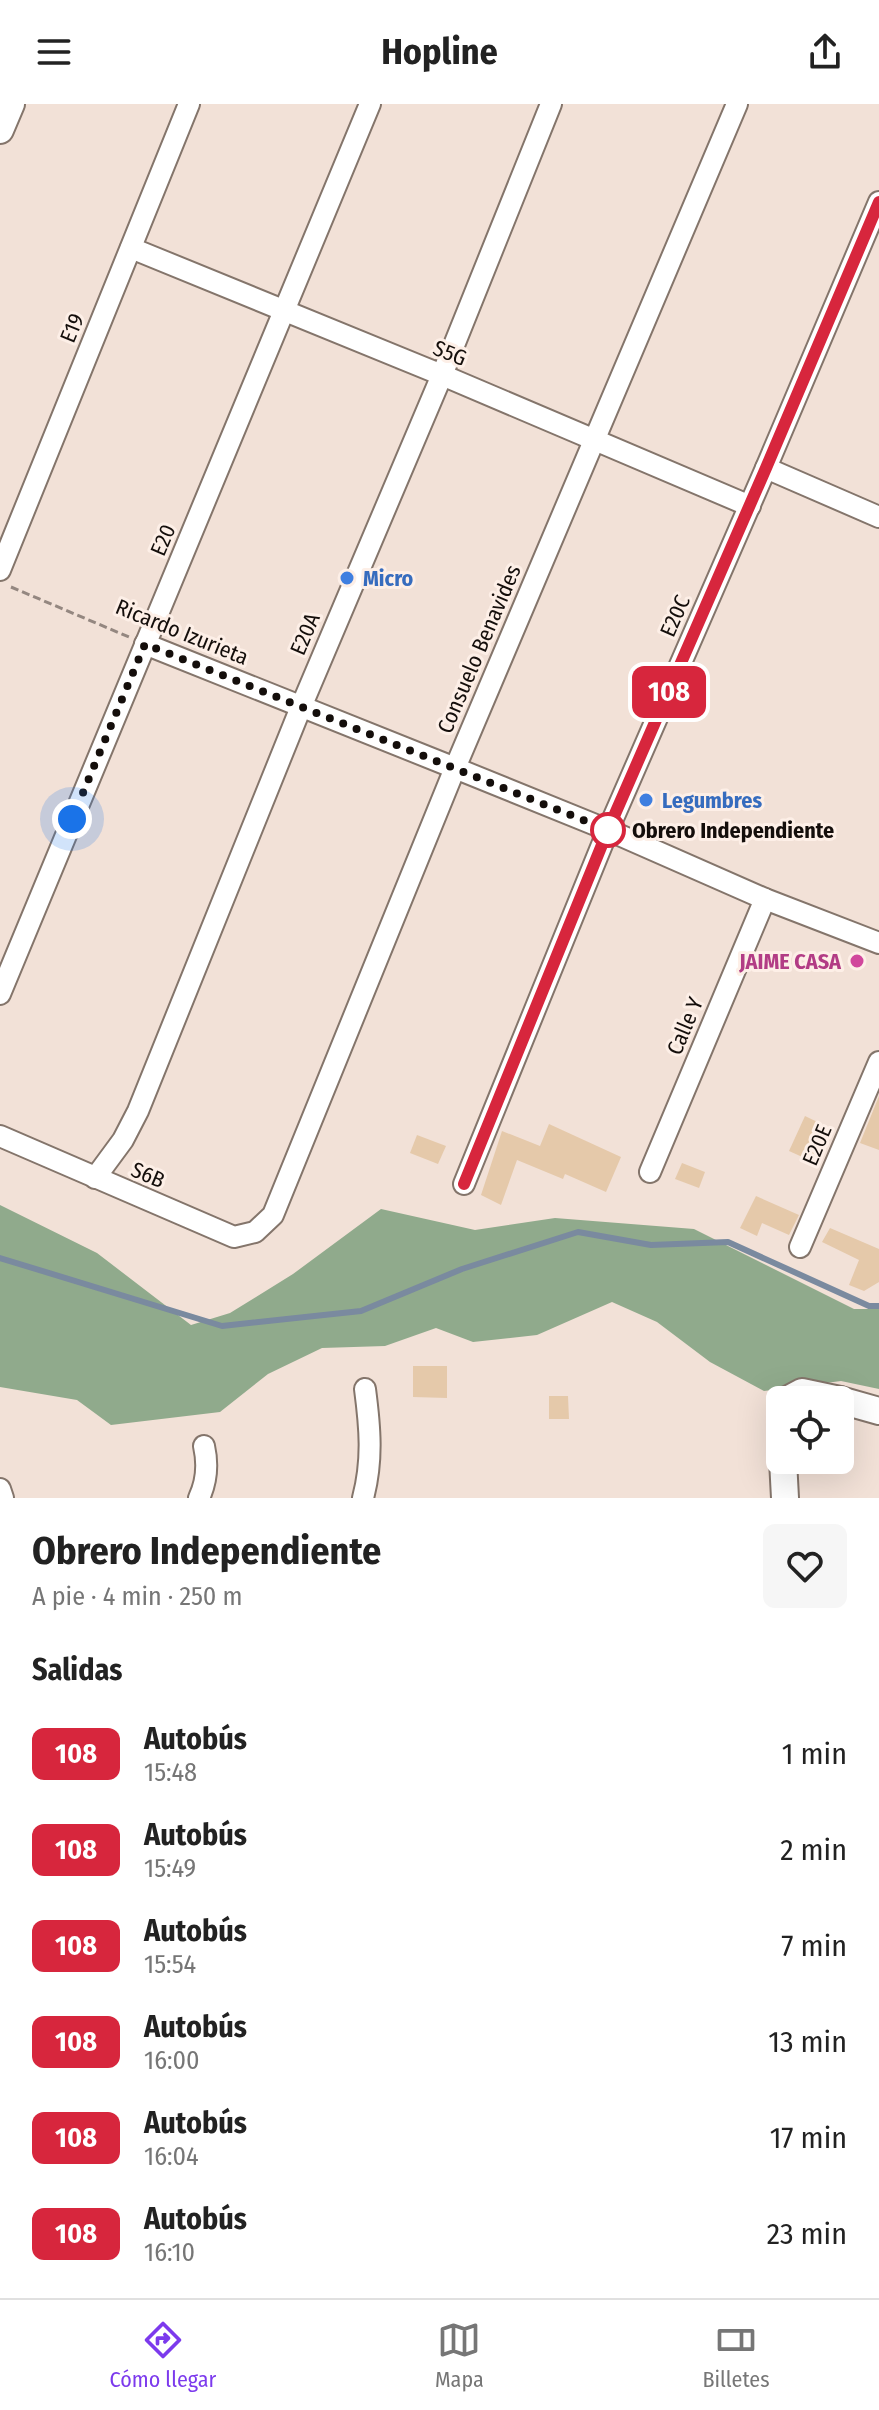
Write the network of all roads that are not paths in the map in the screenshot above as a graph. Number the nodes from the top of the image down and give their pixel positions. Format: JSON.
{"nodes":[{"id":1,"x":11,"y":104,"type":"edge"},
{"id":2,"x":189,"y":104,"type":"edge"},
{"id":3,"x":370,"y":104,"type":"edge"},
{"id":4,"x":551,"y":104,"type":"edge"},
{"id":5,"x":737,"y":104,"type":"edge"},
{"id":6,"x":0,"y":130,"type":"edge"},
{"id":7,"x":879,"y":202,"type":"edge"},
{"id":8,"x":131,"y":248,"type":"junction"},
{"id":9,"x":284,"y":313,"type":"junction"},
{"id":10,"x":442,"y":375,"type":"junction"},
{"id":11,"x":593,"y":440,"type":"junction"},
{"id":12,"x":766,"y":468,"type":"junction"},
{"id":13,"x":750,"y":506,"type":"junction"},
{"id":14,"x":879,"y":517,"type":"edge"},
{"id":15,"x":0,"y":570,"type":"edge"},
{"id":16,"x":145,"y":644,"type":"junction"},
{"id":17,"x":301,"y":707,"type":"junction"},
{"id":18,"x":455,"y":768,"type":"junction"},
{"id":19,"x":608,"y":830,"type":"junction"},
{"id":20,"x":765,"y":899,"type":"junction"},
{"id":21,"x":879,"y":943,"type":"edge"},
{"id":22,"x":0,"y":994,"type":"edge"},
{"id":23,"x":879,"y":1062,"type":"edge"},
{"id":24,"x":0,"y":1136,"type":"edge"},
{"id":25,"x":650,"y":1172,"type":"dead end"},
{"id":26,"x":95,"y":1178,"type":"junction"},
{"id":27,"x":464,"y":1184,"type":"dead end"},
{"id":28,"x":273,"y":1215,"type":"joint"},
{"id":29,"x":800,"y":1247,"type":"dead end"},
{"id":30,"x":365,"y":1389,"type":"dead end"},
{"id":31,"x":854,"y":1404,"type":"edge"},
{"id":32,"x":879,"y":1411,"type":"edge"},
{"id":33,"x":204,"y":1446,"type":"dead end"},
{"id":34,"x":784,"y":1474,"type":"edge"},
{"id":35,"x":0,"y":1489,"type":"edge"},
{"id":36,"x":3,"y":1498,"type":"edge"},
{"id":37,"x":199,"y":1498,"type":"edge"},
{"id":38,"x":363,"y":1498,"type":"edge"},
{"id":39,"x":785,"y":1498,"type":"edge"}],
"edges":[{"from":1,"to":6,"type":"street"},
{"from":2,"to":8,"type":"street","name":"E19"},
{"from":3,"to":9,"type":"street","name":"E20"},
{"from":4,"to":10,"type":"street","name":"E20A"},
{"from":5,"to":11,"type":"street","name":"Consuelo Benavides"},
{"from":7,"to":12,"type":"street","name":"E20C"},
{"from":8,"to":9,"type":"street","name":"S5G"},
{"from":8,"to":15,"type":"street","name":"E19"},
{"from":9,"to":10,"type":"street","name":"S5G"},
{"from":9,"to":16,"type":"street","name":"E20"},
{"from":10,"to":11,"type":"street","name":"S5G"},
{"from":10,"to":17,"type":"street","name":"E20A"},
{"from":11,"to":13,"type":"street","name":"S5G"},
{"from":11,"to":18,"type":"street","name":"Consuelo Benavides"},
{"from":12,"to":13,"type":"street","name":"E20C"},
{"from":12,"to":14,"type":"street"},
{"from":13,"to":19,"type":"street","name":"E20C"},
{"from":16,"to":17,"type":"street","name":"Ricardo Izurieta"},
{"from":16,"to":22,"type":"street","name":"E20"},
{"from":17,"to":18,"type":"street","name":"Ricardo Izurieta"},
{"from":17,"to":26,"type":"street","name":"E20A"},
{"from":18,"to":19,"type":"street","name":"Ricardo Izurieta"},
{"from":18,"to":28,"type":"street","name":"Consuelo Benavides"},
{"from":19,"to":20,"type":"street","name":"Ricardo Izurieta"},
{"from":19,"to":27,"type":"street","name":"E20C"},
{"from":20,"to":21,"type":"street","name":"Ricardo Izurieta"},
{"from":20,"to":25,"type":"street","name":"Calle Y"},
{"from":23,"to":29,"type":"street","name":"E20E"},
{"from":24,"to":26,"type":"street","name":"S6B"},
{"from":26,"to":28,"type":"street","name":"S6B"},
{"from":30,"to":38,"type":"street"},
{"from":31,"to":32,"type":"street"},
{"from":33,"to":37,"type":"street"},
{"from":34,"to":39,"type":"street"},
{"from":35,"to":36,"type":"street"}]}
